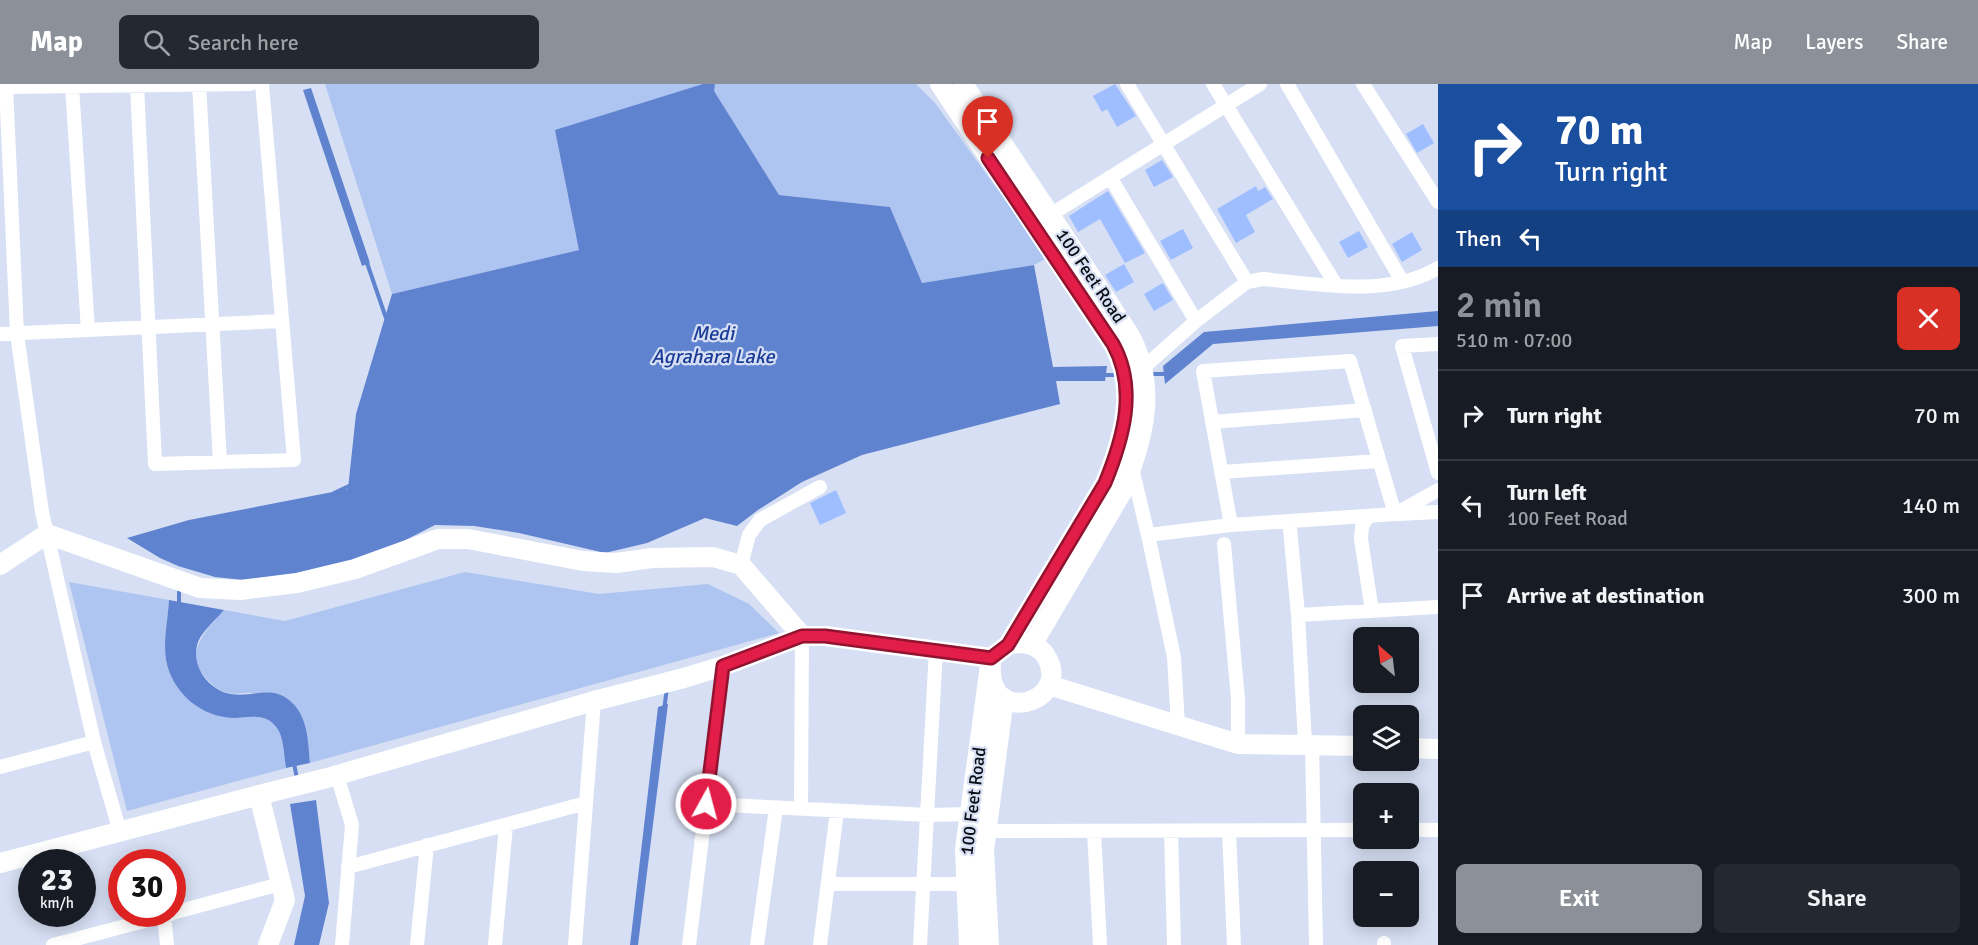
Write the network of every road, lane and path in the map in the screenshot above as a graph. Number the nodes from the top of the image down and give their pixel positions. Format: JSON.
{"nodes":[{"id":1,"x":199,"y":84,"type":"edge"},
{"id":2,"x":250,"y":84,"type":"edge"},
{"id":3,"x":262,"y":84,"type":"edge"},
{"id":4,"x":939,"y":84,"type":"edge"},
{"id":5,"x":1127,"y":84,"type":"edge"},
{"id":6,"x":1213,"y":84,"type":"edge"},
{"id":7,"x":1260,"y":84,"type":"edge"},
{"id":8,"x":1287,"y":84,"type":"edge"},
{"id":9,"x":1363,"y":84,"type":"edge"},
{"id":10,"x":137,"y":85,"type":"edge"},
{"id":11,"x":967,"y":85,"type":"edge"},
{"id":12,"x":6,"y":86,"type":"edge"},
{"id":13,"x":72,"y":86,"type":"junction"},
{"id":14,"x":1226,"y":105,"type":"junction"},
{"id":15,"x":1163,"y":144,"type":"junction"},
{"id":16,"x":1110,"y":177,"type":"junction"},
{"id":17,"x":1438,"y":202,"type":"edge"},
{"id":18,"x":1050,"y":214,"type":"junction"},
{"id":19,"x":1438,"y":267,"type":"edge"},
{"id":20,"x":1402,"y":280,"type":"junction"},
{"id":21,"x":1247,"y":282,"type":"junction"},
{"id":22,"x":1336,"y":285,"type":"junction"},
{"id":23,"x":282,"y":321,"type":"junction"},
{"id":24,"x":1196,"y":321,"type":"junction"},
{"id":25,"x":212,"y":324,"type":"junction"},
{"id":26,"x":149,"y":327,"type":"junction"},
{"id":27,"x":88,"y":330,"type":"junction"},
{"id":28,"x":0,"y":334,"type":"edge"},
{"id":29,"x":17,"y":334,"type":"junction"},
{"id":30,"x":1438,"y":344,"type":"edge"},
{"id":31,"x":1126,"y":349,"type":"junction"},
{"id":32,"x":1143,"y":368,"type":"junction"},
{"id":33,"x":1137,"y":391,"type":"junction"},
{"id":34,"x":1365,"y":410,"type":"junction"},
{"id":35,"x":1212,"y":422,"type":"junction"},
{"id":36,"x":1432,"y":423,"type":"edge"},
{"id":37,"x":1379,"y":461,"type":"junction"},
{"id":38,"x":220,"y":462,"type":"junction"},
{"id":39,"x":1132,"y":468,"type":"junction"},
{"id":40,"x":1221,"y":472,"type":"junction"},
{"id":41,"x":1438,"y":473,"type":"edge"},
{"id":42,"x":820,"y":487,"type":"dead end"},
{"id":43,"x":1438,"y":490,"type":"edge"},
{"id":44,"x":1438,"y":512,"type":"edge"},
{"id":45,"x":1395,"y":514,"type":"junction"},
{"id":46,"x":1231,"y":525,"type":"junction"},
{"id":47,"x":1290,"y":529,"type":"dead end"},
{"id":48,"x":47,"y":534,"type":"junction"},
{"id":49,"x":1148,"y":535,"type":"junction"},
{"id":50,"x":1224,"y":544,"type":"dead end"},
{"id":51,"x":0,"y":565,"type":"edge"},
{"id":52,"x":741,"y":565,"type":"junction"},
{"id":53,"x":1438,"y":607,"type":"edge"},
{"id":54,"x":1372,"y":611,"type":"junction"},
{"id":55,"x":1298,"y":615,"type":"junction"},
{"id":56,"x":802,"y":636,"type":"junction"},
{"id":57,"x":1008,"y":645,"type":"junction"},
{"id":58,"x":1032,"y":645,"type":"junction"},
{"id":59,"x":936,"y":649,"type":"junction"},
{"id":60,"x":991,"y":658,"type":"junction"},
{"id":61,"x":723,"y":666,"type":"junction"},
{"id":62,"x":1048,"y":685,"type":"junction"},
{"id":63,"x":1004,"y":698,"type":"junction"},
{"id":64,"x":594,"y":702,"type":"junction"},
{"id":65,"x":1178,"y":726,"type":"junction"},
{"id":66,"x":94,"y":742,"type":"junction"},
{"id":67,"x":1238,"y":744,"type":"junction"},
{"id":68,"x":1308,"y":744,"type":"junction"},
{"id":69,"x":1353,"y":746,"type":"edge"},
{"id":70,"x":1419,"y":748,"type":"edge"},
{"id":71,"x":1438,"y":749,"type":"edge"},
{"id":72,"x":0,"y":767,"type":"edge"},
{"id":73,"x":332,"y":776,"type":"junction"},
{"id":74,"x":259,"y":795,"type":"junction"},
{"id":75,"x":586,"y":804,"type":"junction"},
{"id":76,"x":706,"y":804,"type":"junction"},
{"id":77,"x":776,"y":808,"type":"junction"},
{"id":78,"x":801,"y":809,"type":"junction"},
{"id":79,"x":837,"y":811,"type":"junction"},
{"id":80,"x":969,"y":814,"type":"junction"},
{"id":81,"x":928,"y":815,"type":"junction"},
{"id":82,"x":506,"y":825,"type":"junction"},
{"id":83,"x":1353,"y":830,"type":"edge"},
{"id":84,"x":1419,"y":830,"type":"edge"},
{"id":85,"x":1438,"y":830,"type":"edge"},
{"id":86,"x":986,"y":831,"type":"junction"},
{"id":87,"x":1094,"y":831,"type":"junction"},
{"id":88,"x":1171,"y":831,"type":"junction"},
{"id":89,"x":1229,"y":831,"type":"junction"},
{"id":90,"x":1314,"y":831,"type":"junction"},
{"id":91,"x":120,"y":832,"type":"junction"},
{"id":92,"x":427,"y":845,"type":"junction"},
{"id":93,"x":0,"y":863,"type":"edge"},
{"id":94,"x":348,"y":867,"type":"junction"},
{"id":95,"x":828,"y":884,"type":"junction"},
{"id":96,"x":966,"y":884,"type":"junction"},
{"id":97,"x":924,"y":885,"type":"junction"},
{"id":98,"x":273,"y":886,"type":"dead end"},
{"id":99,"x":186,"y":909,"type":"edge"},
{"id":100,"x":132,"y":927,"type":"edge"},
{"id":101,"x":168,"y":927,"type":"edge"},
{"id":102,"x":98,"y":939,"type":"edge"},
{"id":103,"x":53,"y":945,"type":"edge"},
{"id":104,"x":167,"y":945,"type":"edge"},
{"id":105,"x":268,"y":945,"type":"edge"},
{"id":106,"x":342,"y":945,"type":"edge"},
{"id":107,"x":417,"y":945,"type":"edge"},
{"id":108,"x":495,"y":945,"type":"edge"},
{"id":109,"x":575,"y":945,"type":"edge"},
{"id":110,"x":689,"y":945,"type":"edge"},
{"id":111,"x":757,"y":945,"type":"edge"},
{"id":112,"x":820,"y":945,"type":"edge"},
{"id":113,"x":920,"y":945,"type":"edge"},
{"id":114,"x":969,"y":945,"type":"edge"},
{"id":115,"x":988,"y":945,"type":"edge"},
{"id":116,"x":1100,"y":945,"type":"edge"},
{"id":117,"x":1174,"y":945,"type":"edge"},
{"id":118,"x":1234,"y":945,"type":"edge"},
{"id":119,"x":1316,"y":945,"type":"edge"}],
"edges":[{"from":1,"to":2,"type":"street"},
{"from":1,"to":10,"type":"street"},
{"from":1,"to":25,"type":"street"},
{"from":3,"to":23,"type":"street"},
{"from":4,"to":31,"type":"street","name":"100 Feet Road"},
{"from":5,"to":15,"type":"street"},
{"from":6,"to":14,"type":"street"},
{"from":7,"to":14,"type":"street"},
{"from":8,"to":20,"type":"street"},
{"from":9,"to":17,"type":"street"},
{"from":10,"to":13,"type":"street"},
{"from":10,"to":26,"type":"street"},
{"from":11,"to":18,"type":"street","name":"100 Feet Road"},
{"from":12,"to":13,"type":"street"},
{"from":12,"to":29,"type":"street"},
{"from":13,"to":27,"type":"street"},
{"from":14,"to":15,"type":"street"},
{"from":14,"to":22,"type":"street"},
{"from":15,"to":16,"type":"street"},
{"from":15,"to":21,"type":"street"},
{"from":16,"to":18,"type":"street"},
{"from":16,"to":24,"type":"street"},
{"from":18,"to":31,"type":"street","name":"100 Feet Road"},
{"from":19,"to":20,"type":"street"},
{"from":20,"to":22,"type":"street"},
{"from":21,"to":22,"type":"street"},
{"from":21,"to":24,"type":"street"},
{"from":23,"to":25,"type":"street"},
{"from":23,"to":38,"type":"street"},
{"from":24,"to":32,"type":"street"},
{"from":25,"to":26,"type":"street"},
{"from":25,"to":38,"type":"street"},
{"from":26,"to":27,"type":"street"},
{"from":26,"to":38,"type":"street"},
{"from":27,"to":29,"type":"street"},
{"from":28,"to":29,"type":"street"},
{"from":29,"to":48,"type":"street"},
{"from":30,"to":36,"type":"street"},
{"from":31,"to":32,"type":"street","name":"100 Feet Road"},
{"from":31,"to":33,"type":"street","name":"100 Feet Road"},
{"from":32,"to":33,"type":"street","name":"100 Feet Road"},
{"from":33,"to":39,"type":"street","name":"100 Feet Road"},
{"from":33,"to":57,"type":"street","name":"100 Feet Road"},
{"from":34,"to":35,"type":"street"},
{"from":34,"to":35,"type":"street"},
{"from":34,"to":37,"type":"street"},
{"from":35,"to":40,"type":"street"},
{"from":36,"to":41,"type":"street"},
{"from":37,"to":40,"type":"street"},
{"from":37,"to":45,"type":"street"},
{"from":39,"to":49,"type":"street"},
{"from":39,"to":58,"type":"street","name":"100 Feet Road"},
{"from":40,"to":46,"type":"street"},
{"from":42,"to":52,"type":"street"},
{"from":43,"to":45,"type":"street"},
{"from":44,"to":45,"type":"street"},
{"from":45,"to":46,"type":"street"},
{"from":45,"to":54,"type":"street"},
{"from":46,"to":49,"type":"street"},
{"from":47,"to":55,"type":"street"},
{"from":48,"to":51,"type":"street"},
{"from":48,"to":52,"type":"street"},
{"from":48,"to":66,"type":"street"},
{"from":49,"to":65,"type":"street"},
{"from":50,"to":67,"type":"street"},
{"from":52,"to":56,"type":"street"},
{"from":53,"to":54,"type":"street"},
{"from":54,"to":55,"type":"street"},
{"from":55,"to":68,"type":"street"},
{"from":56,"to":59,"type":"street"},
{"from":56,"to":61,"type":"street"},
{"from":56,"to":78,"type":"street"},
{"from":57,"to":58,"type":"street"},
{"from":57,"to":60,"type":"street"},
{"from":58,"to":62,"type":"street"},
{"from":59,"to":60,"type":"street"},
{"from":59,"to":81,"type":"street"},
{"from":60,"to":63,"type":"street"},
{"from":60,"to":80,"type":"street","name":"100 Feet Road"},
{"from":61,"to":64,"type":"street"},
{"from":61,"to":76,"type":"street"},
{"from":62,"to":63,"type":"street"},
{"from":62,"to":65,"type":"street"},
{"from":63,"to":86,"type":"street","name":"100 Feet Road"},
{"from":64,"to":73,"type":"street"},
{"from":64,"to":75,"type":"street"},
{"from":65,"to":67,"type":"street"},
{"from":66,"to":72,"type":"street"},
{"from":66,"to":91,"type":"street"},
{"from":67,"to":68,"type":"street"},
{"from":68,"to":69,"type":"street"},
{"from":68,"to":90,"type":"street"},
{"from":70,"to":71,"type":"street"},
{"from":73,"to":74,"type":"street"},
{"from":73,"to":94,"type":"street"},
{"from":74,"to":91,"type":"street"},
{"from":74,"to":105,"type":"street"},
{"from":75,"to":82,"type":"street"},
{"from":75,"to":109,"type":"street"},
{"from":76,"to":77,"type":"street"},
{"from":76,"to":110,"type":"street"},
{"from":77,"to":78,"type":"street"},
{"from":77,"to":111,"type":"street"},
{"from":78,"to":79,"type":"street"},
{"from":79,"to":81,"type":"street"},
{"from":79,"to":95,"type":"street"},
{"from":80,"to":81,"type":"street"},
{"from":80,"to":96,"type":"street","name":"100 Feet Road"},
{"from":81,"to":97,"type":"street"},
{"from":82,"to":92,"type":"street"},
{"from":82,"to":108,"type":"street"},
{"from":83,"to":90,"type":"street"},
{"from":84,"to":85,"type":"street"},
{"from":86,"to":87,"type":"street"},
{"from":86,"to":115,"type":"street","name":"100 Feet Road"},
{"from":87,"to":88,"type":"street"},
{"from":87,"to":116,"type":"street"},
{"from":88,"to":89,"type":"street"},
{"from":88,"to":117,"type":"street"},
{"from":89,"to":90,"type":"street"},
{"from":89,"to":118,"type":"street"},
{"from":90,"to":119,"type":"street"},
{"from":91,"to":93,"type":"street"},
{"from":92,"to":94,"type":"street"},
{"from":92,"to":107,"type":"street"},
{"from":94,"to":106,"type":"street"},
{"from":95,"to":97,"type":"street"},
{"from":95,"to":112,"type":"street"},
{"from":96,"to":97,"type":"street"},
{"from":96,"to":114,"type":"street","name":"100 Feet Road"},
{"from":97,"to":113,"type":"street"},
{"from":98,"to":99,"type":"street"},
{"from":100,"to":102,"type":"street"},
{"from":101,"to":104,"type":"street"},
{"from":102,"to":103,"type":"street"}]}
